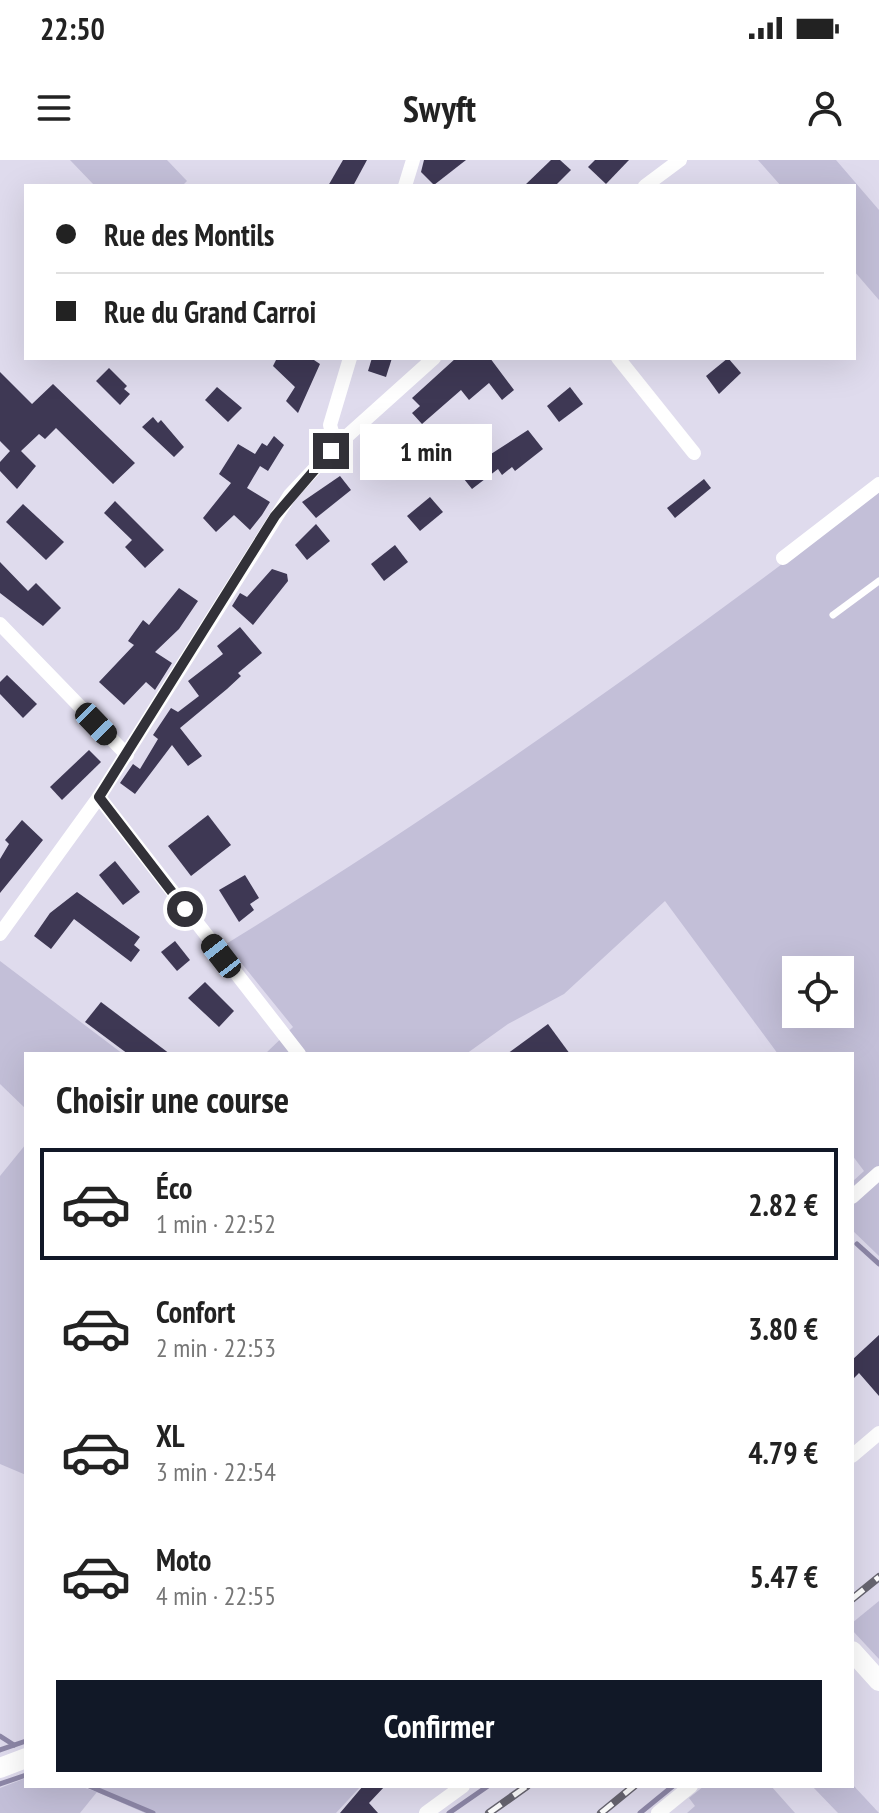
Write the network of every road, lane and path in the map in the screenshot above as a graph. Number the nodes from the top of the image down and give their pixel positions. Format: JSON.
{"nodes":[{"id":1,"x":413,"y":160,"type":"edge"},
{"id":2,"x":680,"y":160,"type":"edge"},
{"id":3,"x":406,"y":184,"type":"edge"},
{"id":4,"x":648,"y":184,"type":"edge"},
{"id":5,"x":349,"y":360,"type":"edge"},
{"id":6,"x":432,"y":360,"type":"edge"},
{"id":7,"x":620,"y":360,"type":"edge"},
{"id":8,"x":332,"y":416,"type":"junction"},
{"id":9,"x":348,"y":435,"type":"junction"},
{"id":10,"x":336,"y":446,"type":"junction"},
{"id":11,"x":694,"y":453,"type":"dead end"},
{"id":12,"x":879,"y":484,"type":"edge"},
{"id":13,"x":783,"y":558,"type":"dead end"},
{"id":14,"x":879,"y":581,"type":"edge"},
{"id":15,"x":833,"y":615,"type":"dead end"},
{"id":16,"x":0,"y":624,"type":"edge"},
{"id":17,"x":127,"y":755,"type":"junction"},
{"id":18,"x":99,"y":797,"type":"junction"},
{"id":19,"x":0,"y":934,"type":"edge"},
{"id":20,"x":297,"y":1052,"type":"edge"},
{"id":21,"x":879,"y":1173,"type":"edge"},
{"id":22,"x":854,"y":1195,"type":"edge"},
{"id":23,"x":879,"y":1433,"type":"edge"},
{"id":24,"x":854,"y":1454,"type":"edge"},
{"id":25,"x":854,"y":1654,"type":"edge"},
{"id":26,"x":879,"y":1681,"type":"edge"},
{"id":27,"x":24,"y":1759,"type":"edge"},
{"id":28,"x":0,"y":1768,"type":"edge"},
{"id":29,"x":460,"y":1788,"type":"edge"},
{"id":30,"x":689,"y":1788,"type":"edge"},
{"id":31,"x":426,"y":1813,"type":"edge"},
{"id":32,"x":658,"y":1813,"type":"edge"}],
"edges":[{"from":1,"to":3,"type":"street"},
{"from":2,"to":4,"type":"street"},
{"from":5,"to":8,"type":"street"},
{"from":6,"to":9,"type":"street"},
{"from":7,"to":11,"type":"street"},
{"from":8,"to":9,"type":"street"},
{"from":8,"to":10,"type":"street"},
{"from":9,"to":10,"type":"street"},
{"from":10,"to":17,"type":"street"},
{"from":12,"to":13,"type":"street"},
{"from":14,"to":15,"type":"lane"},
{"from":16,"to":17,"type":"street"},
{"from":17,"to":18,"type":"street"},
{"from":18,"to":19,"type":"street"},
{"from":18,"to":20,"type":"street"},
{"from":21,"to":22,"type":"street"},
{"from":23,"to":24,"type":"street"},
{"from":25,"to":26,"type":"street"},
{"from":27,"to":28,"type":"street"},
{"from":29,"to":31,"type":"street"},
{"from":30,"to":32,"type":"street"}]}
